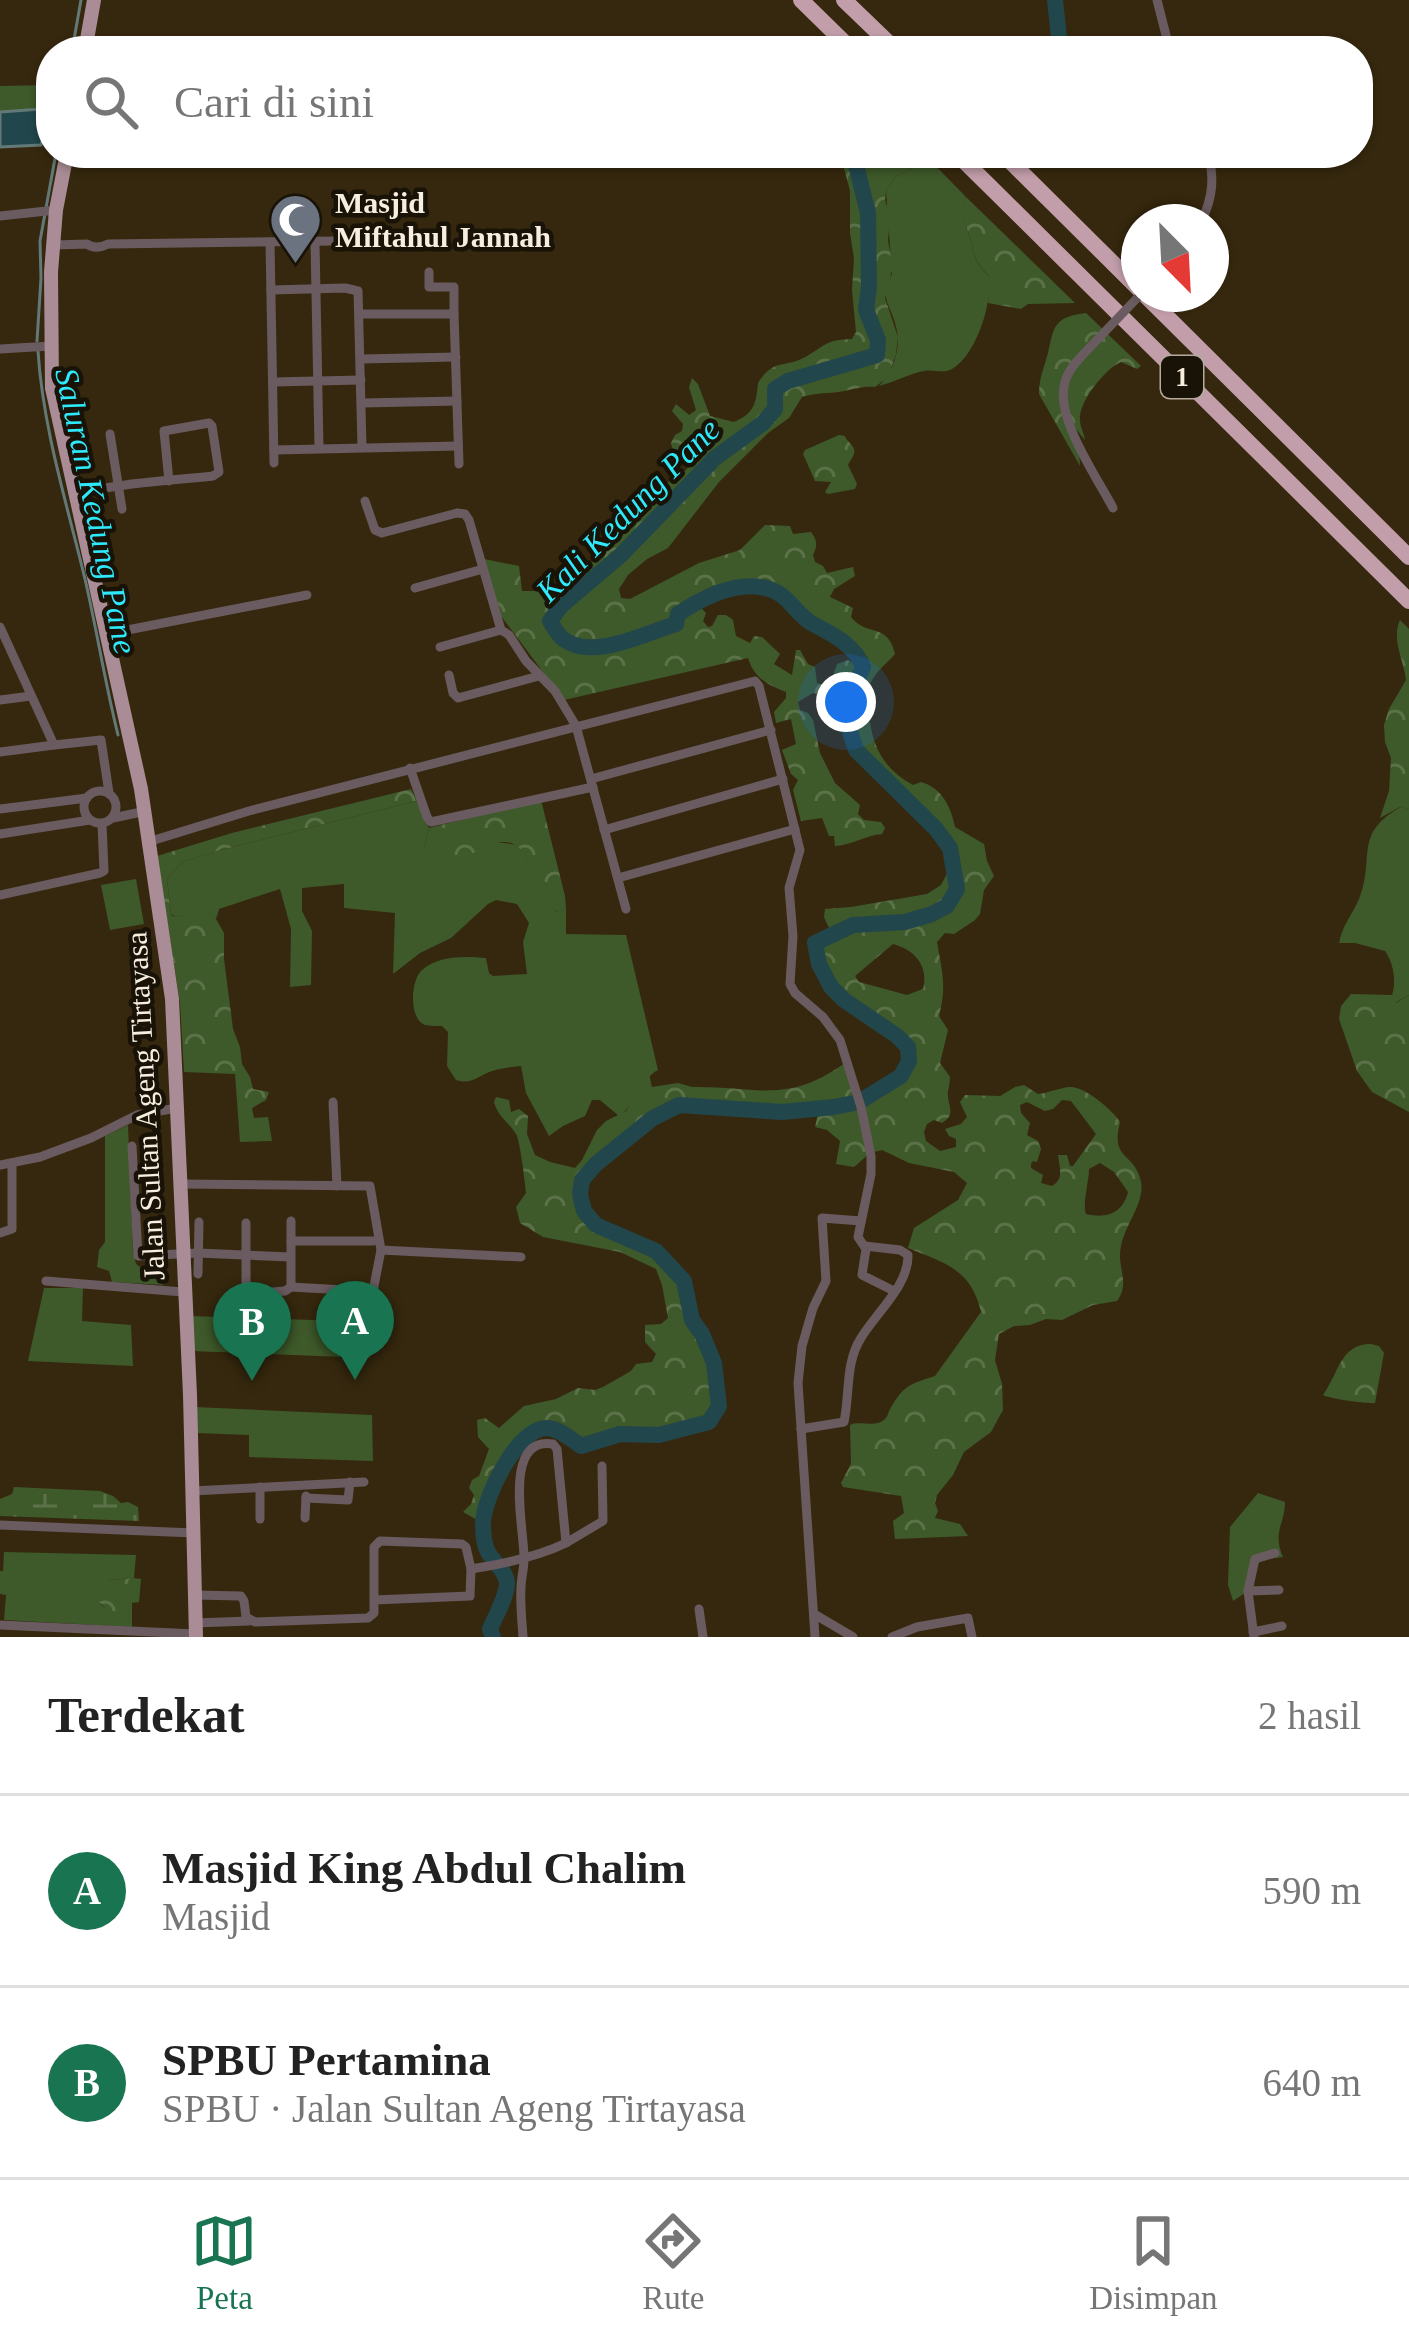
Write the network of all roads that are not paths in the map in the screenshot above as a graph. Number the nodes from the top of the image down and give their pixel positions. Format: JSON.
{"nodes":[{"id":1,"x":94,"y":0,"type":"edge"},
{"id":2,"x":801,"y":0,"type":"edge"},
{"id":3,"x":844,"y":0,"type":"edge"},
{"id":4,"x":1157,"y":0,"type":"edge"},
{"id":5,"x":88,"y":36,"type":"edge"},
{"id":6,"x":838,"y":36,"type":"edge"},
{"id":7,"x":881,"y":36,"type":"edge"},
{"id":8,"x":1166,"y":36,"type":"edge"},
{"id":9,"x":62,"y":168,"type":"edge"},
{"id":10,"x":971,"y":168,"type":"edge"},
{"id":11,"x":1017,"y":168,"type":"edge"},
{"id":12,"x":1212,"y":168,"type":"edge"},
{"id":13,"x":1208,"y":204,"type":"edge"},
{"id":14,"x":48,"y":210,"type":"junction"},
{"id":15,"x":0,"y":216,"type":"edge"},
{"id":16,"x":270,"y":242,"type":"junction"},
{"id":17,"x":315,"y":242,"type":"junction"},
{"id":18,"x":335,"y":242,"type":"dead end"},
{"id":19,"x":54,"y":244,"type":"junction"},
{"id":20,"x":429,"y":272,"type":"dead end"},
{"id":21,"x":1121,"y":272,"type":"edge"},
{"id":22,"x":316,"y":288,"type":"junction"},
{"id":23,"x":271,"y":290,"type":"junction"},
{"id":24,"x":1123,"y":312,"type":"edge"},
{"id":25,"x":1161,"y":312,"type":"edge"},
{"id":26,"x":360,"y":314,"type":"junction"},
{"id":27,"x":454,"y":314,"type":"junction"},
{"id":28,"x":47,"y":346,"type":"junction"},
{"id":29,"x":0,"y":350,"type":"edge"},
{"id":30,"x":456,"y":357,"type":"junction"},
{"id":31,"x":361,"y":359,"type":"junction"},
{"id":32,"x":361,"y":380,"type":"junction"},
{"id":33,"x":318,"y":381,"type":"junction"},
{"id":34,"x":273,"y":382,"type":"junction"},
{"id":35,"x":457,"y":401,"type":"junction"},
{"id":36,"x":362,"y":403,"type":"junction"},
{"id":37,"x":110,"y":434,"type":"dead end"},
{"id":38,"x":458,"y":446,"type":"junction"},
{"id":39,"x":319,"y":447,"type":"junction"},
{"id":40,"x":362,"y":447,"type":"junction"},
{"id":41,"x":274,"y":450,"type":"junction"},
{"id":42,"x":274,"y":463,"type":"dead end"},
{"id":43,"x":459,"y":464,"type":"dead end"},
{"id":44,"x":169,"y":481,"type":"junction"},
{"id":45,"x":118,"y":485,"type":"junction"},
{"id":46,"x":76,"y":494,"type":"junction"},
{"id":47,"x":365,"y":502,"type":"dead end"},
{"id":48,"x":122,"y":508,"type":"dead end"},
{"id":49,"x":1113,"y":508,"type":"dead end"},
{"id":50,"x":1409,"y":557,"type":"edge"},
{"id":51,"x":483,"y":569,"type":"junction"},
{"id":52,"x":415,"y":588,"type":"dead end"},
{"id":53,"x":307,"y":595,"type":"dead end"},
{"id":54,"x":1409,"y":601,"type":"edge"},
{"id":55,"x":0,"y":627,"type":"edge"},
{"id":56,"x":501,"y":630,"type":"junction"},
{"id":57,"x":107,"y":634,"type":"junction"},
{"id":58,"x":440,"y":646,"type":"dead end"},
{"id":59,"x":6,"y":653,"type":"edge"},
{"id":60,"x":449,"y":675,"type":"dead end"},
{"id":61,"x":539,"y":676,"type":"junction"},
{"id":62,"x":32,"y":695,"type":"junction"},
{"id":63,"x":0,"y":700,"type":"edge"},
{"id":64,"x":576,"y":726,"type":"junction"},
{"id":65,"x":771,"y":730,"type":"junction"},
{"id":66,"x":54,"y":745,"type":"junction"},
{"id":67,"x":0,"y":752,"type":"edge"},
{"id":68,"x":410,"y":769,"type":"junction"},
{"id":69,"x":783,"y":779,"type":"junction"},
{"id":70,"x":592,"y":783,"type":"junction"},
{"id":71,"x":139,"y":789,"type":"junction"},
{"id":72,"x":114,"y":794,"type":"junction"},
{"id":73,"x":87,"y":798,"type":"junction"},
{"id":74,"x":0,"y":809,"type":"edge"},
{"id":75,"x":142,"y":812,"type":"junction"},
{"id":76,"x":102,"y":821,"type":"junction"},
{"id":77,"x":795,"y":829,"type":"junction"},
{"id":78,"x":604,"y":830,"type":"junction"},
{"id":79,"x":0,"y":834,"type":"edge"},
{"id":80,"x":151,"y":841,"type":"junction"},
{"id":81,"x":618,"y":878,"type":"junction"},
{"id":82,"x":0,"y":894,"type":"edge"},
{"id":83,"x":626,"y":909,"type":"dead end"},
{"id":84,"x":333,"y":1102,"type":"dead end"},
{"id":85,"x":170,"y":1109,"type":"junction"},
{"id":86,"x":132,"y":1146,"type":"dead end"},
{"id":87,"x":6,"y":1164,"type":"edge"},
{"id":88,"x":181,"y":1184,"type":"junction"},
{"id":89,"x":337,"y":1186,"type":"junction"},
{"id":90,"x":6,"y":1190,"type":"edge"},
{"id":91,"x":291,"y":1221,"type":"dead end"},
{"id":92,"x":861,"y":1221,"type":"junction"},
{"id":93,"x":199,"y":1222,"type":"dead end"},
{"id":94,"x":246,"y":1223,"type":"dead end"},
{"id":95,"x":0,"y":1233,"type":"edge"},
{"id":96,"x":291,"y":1241,"type":"junction"},
{"id":97,"x":377,"y":1245,"type":"junction"},
{"id":98,"x":865,"y":1246,"type":"junction"},
{"id":99,"x":183,"y":1254,"type":"junction"},
{"id":100,"x":246,"y":1255,"type":"junction"},
{"id":101,"x":290,"y":1257,"type":"junction"},
{"id":102,"x":521,"y":1257,"type":"dead end"},
{"id":103,"x":197,"y":1274,"type":"dead end"},
{"id":104,"x":46,"y":1281,"type":"dead end"},
{"id":105,"x":246,"y":1286,"type":"dead end"},
{"id":106,"x":291,"y":1287,"type":"junction"},
{"id":107,"x":344,"y":1290,"type":"dead end"},
{"id":108,"x":178,"y":1291,"type":"junction"},
{"id":109,"x":894,"y":1291,"type":"junction"},
{"id":110,"x":269,"y":1307,"type":"dead end"},
{"id":111,"x":373,"y":1324,"type":"dead end"},
{"id":112,"x":801,"y":1429,"type":"junction"},
{"id":113,"x":602,"y":1466,"type":"dead end"},
{"id":114,"x":350,"y":1482,"type":"junction"},
{"id":115,"x":364,"y":1482,"type":"dead end"},
{"id":116,"x":307,"y":1484,"type":"junction"},
{"id":117,"x":260,"y":1486,"type":"junction"},
{"id":118,"x":192,"y":1490,"type":"junction"},
{"id":119,"x":306,"y":1498,"type":"junction"},
{"id":120,"x":305,"y":1518,"type":"dead end"},
{"id":121,"x":260,"y":1519,"type":"dead end"},
{"id":122,"x":0,"y":1525,"type":"edge"},
{"id":123,"x":185,"y":1532,"type":"junction"},
{"id":124,"x":566,"y":1543,"type":"junction"},
{"id":125,"x":1275,"y":1553,"type":"dead end"},
{"id":126,"x":524,"y":1556,"type":"junction"},
{"id":127,"x":474,"y":1568,"type":"junction"},
{"id":128,"x":1279,"y":1590,"type":"dead end"},
{"id":129,"x":1248,"y":1591,"type":"junction"},
{"id":130,"x":194,"y":1595,"type":"junction"},
{"id":131,"x":374,"y":1600,"type":"junction"},
{"id":132,"x":699,"y":1609,"type":"dead end"},
{"id":133,"x":814,"y":1614,"type":"junction"},
{"id":134,"x":249,"y":1621,"type":"junction"},
{"id":135,"x":0,"y":1625,"type":"edge"},
{"id":136,"x":1282,"y":1627,"type":"dead end"},
{"id":137,"x":190,"y":1632,"type":"edge"},
{"id":138,"x":1253,"y":1635,"type":"edge"},
{"id":139,"x":523,"y":1637,"type":"edge"},
{"id":140,"x":703,"y":1637,"type":"edge"},
{"id":141,"x":815,"y":1637,"type":"edge"},
{"id":142,"x":853,"y":1637,"type":"edge"},
{"id":143,"x":892,"y":1637,"type":"edge"},
{"id":144,"x":972,"y":1637,"type":"edge"}],
"edges":[{"from":1,"to":5,"type":"main road"},
{"from":2,"to":6,"type":"highway"},
{"from":3,"to":7,"type":"highway"},
{"from":4,"to":8,"type":"street"},
{"from":9,"to":14,"type":"main road","name":"Jalan Sultan Ageng Tirtayasa"},
{"from":10,"to":54,"type":"highway","number":"1"},
{"from":11,"to":21,"type":"highway","number":"1"},
{"from":12,"to":13,"type":"street"},
{"from":14,"to":15,"type":"street"},
{"from":14,"to":19,"type":"main road","name":"Jalan Sultan Ageng Tirtayasa"},
{"from":16,"to":17,"type":"street"},
{"from":16,"to":19,"type":"street"},
{"from":16,"to":23,"type":"street"},
{"from":17,"to":18,"type":"street"},
{"from":17,"to":22,"type":"street"},
{"from":19,"to":28,"type":"main road","name":"Jalan Sultan Ageng Tirtayasa"},
{"from":20,"to":27,"type":"street"},
{"from":22,"to":23,"type":"street"},
{"from":22,"to":26,"type":"street"},
{"from":22,"to":33,"type":"street"},
{"from":23,"to":34,"type":"street"},
{"from":24,"to":49,"type":"street","bridge":true},
{"from":25,"to":50,"type":"highway","number":"1"},
{"from":26,"to":27,"type":"street"},
{"from":26,"to":31,"type":"street"},
{"from":27,"to":30,"type":"street"},
{"from":28,"to":29,"type":"street"},
{"from":28,"to":46,"type":"main road","name":"Jalan Sultan Ageng Tirtayasa"},
{"from":30,"to":31,"type":"street"},
{"from":30,"to":35,"type":"street"},
{"from":31,"to":32,"type":"street"},
{"from":32,"to":33,"type":"street"},
{"from":32,"to":36,"type":"street"},
{"from":33,"to":34,"type":"street"},
{"from":33,"to":39,"type":"street"},
{"from":34,"to":41,"type":"street"},
{"from":35,"to":36,"type":"street"},
{"from":35,"to":38,"type":"street"},
{"from":36,"to":40,"type":"street"},
{"from":37,"to":45,"type":"street"},
{"from":38,"to":40,"type":"street"},
{"from":38,"to":43,"type":"street"},
{"from":39,"to":40,"type":"street"},
{"from":39,"to":41,"type":"street"},
{"from":41,"to":42,"type":"street"},
{"from":44,"to":44,"type":"street"},
{"from":44,"to":45,"type":"street"},
{"from":45,"to":46,"type":"street"},
{"from":45,"to":48,"type":"street"},
{"from":46,"to":57,"type":"main road","name":"Jalan Sultan Ageng Tirtayasa"},
{"from":47,"to":51,"type":"street"},
{"from":51,"to":52,"type":"street"},
{"from":51,"to":56,"type":"street"},
{"from":53,"to":57,"type":"street"},
{"from":55,"to":59,"type":"street"},
{"from":56,"to":58,"type":"street"},
{"from":56,"to":61,"type":"street"},
{"from":57,"to":71,"type":"main road","name":"Jalan Sultan Ageng Tirtayasa"},
{"from":59,"to":62,"type":"street"},
{"from":60,"to":61,"type":"street"},
{"from":61,"to":64,"type":"street"},
{"from":62,"to":63,"type":"street"},
{"from":62,"to":66,"type":"street"},
{"from":64,"to":65,"type":"street"},
{"from":64,"to":68,"type":"street"},
{"from":64,"to":70,"type":"street"},
{"from":65,"to":69,"type":"street"},
{"from":65,"to":70,"type":"street"},
{"from":66,"to":67,"type":"street"},
{"from":66,"to":72,"type":"street"},
{"from":68,"to":70,"type":"street"},
{"from":68,"to":80,"type":"street"},
{"from":69,"to":77,"type":"street"},
{"from":69,"to":78,"type":"street"},
{"from":70,"to":78,"type":"street"},
{"from":71,"to":72,"type":"street"},
{"from":71,"to":75,"type":"main road","name":"Jalan Sultan Ageng Tirtayasa"},
{"from":72,"to":73,"type":"street"},
{"from":72,"to":76,"type":"street"},
{"from":73,"to":74,"type":"street"},
{"from":73,"to":76,"type":"street"},
{"from":75,"to":76,"type":"street"},
{"from":75,"to":80,"type":"main road","name":"Jalan Sultan Ageng Tirtayasa"},
{"from":76,"to":79,"type":"street"},
{"from":76,"to":82,"type":"street"},
{"from":77,"to":81,"type":"street"},
{"from":77,"to":92,"type":"street"},
{"from":78,"to":81,"type":"street"},
{"from":80,"to":85,"type":"main road","name":"Jalan Sultan Ageng Tirtayasa"},
{"from":81,"to":83,"type":"street"},
{"from":84,"to":89,"type":"street"},
{"from":85,"to":87,"type":"street"},
{"from":85,"to":88,"type":"main road","name":"Jalan Sultan Ageng Tirtayasa"},
{"from":86,"to":99,"type":"street"},
{"from":87,"to":90,"type":"street"},
{"from":88,"to":89,"type":"street"},
{"from":88,"to":99,"type":"main road","name":"Jalan Sultan Ageng Tirtayasa"},
{"from":89,"to":97,"type":"street"},
{"from":90,"to":95,"type":"street"},
{"from":91,"to":96,"type":"street"},
{"from":92,"to":98,"type":"street"},
{"from":92,"to":112,"type":"street"},
{"from":93,"to":99,"type":"street"},
{"from":94,"to":100,"type":"street"},
{"from":96,"to":97,"type":"street"},
{"from":96,"to":101,"type":"street"},
{"from":97,"to":102,"type":"street"},
{"from":97,"to":111,"type":"street"},
{"from":98,"to":109,"type":"street"},
{"from":98,"to":109,"type":"street"},
{"from":99,"to":100,"type":"street"},
{"from":99,"to":103,"type":"street"},
{"from":99,"to":108,"type":"main road","name":"Jalan Sultan Ageng Tirtayasa"},
{"from":100,"to":101,"type":"street"},
{"from":100,"to":105,"type":"street"},
{"from":101,"to":106,"type":"street"},
{"from":104,"to":108,"type":"street"},
{"from":106,"to":107,"type":"street"},
{"from":106,"to":110,"type":"street"},
{"from":108,"to":118,"type":"main road","name":"Jalan Sultan Ageng Tirtayasa"},
{"from":109,"to":112,"type":"street"},
{"from":112,"to":133,"type":"street"},
{"from":113,"to":124,"type":"street"},
{"from":114,"to":115,"type":"street"},
{"from":114,"to":116,"type":"street"},
{"from":114,"to":119,"type":"street"},
{"from":116,"to":117,"type":"street"},
{"from":116,"to":119,"type":"street"},
{"from":117,"to":118,"type":"street"},
{"from":117,"to":121,"type":"street"},
{"from":118,"to":123,"type":"main road","name":"Jalan Sultan Ageng Tirtayasa"},
{"from":119,"to":120,"type":"street"},
{"from":122,"to":123,"type":"street"},
{"from":123,"to":130,"type":"main road","name":"Jalan Sultan Ageng Tirtayasa"},
{"from":124,"to":126,"type":"street"},
{"from":124,"to":126,"type":"street"},
{"from":125,"to":129,"type":"street"},
{"from":126,"to":127,"type":"street"},
{"from":126,"to":139,"type":"street"},
{"from":127,"to":131,"type":"street"},
{"from":127,"to":131,"type":"street"},
{"from":128,"to":129,"type":"street"},
{"from":129,"to":138,"type":"street"},
{"from":130,"to":134,"type":"street"},
{"from":130,"to":137,"type":"main road","name":"Jalan Sultan Ageng Tirtayasa"},
{"from":131,"to":134,"type":"street"},
{"from":132,"to":140,"type":"street"},
{"from":133,"to":141,"type":"street"},
{"from":133,"to":142,"type":"street"},
{"from":134,"to":137,"type":"street"},
{"from":135,"to":137,"type":"street"},
{"from":136,"to":138,"type":"street"},
{"from":143,"to":144,"type":"street"}]}
